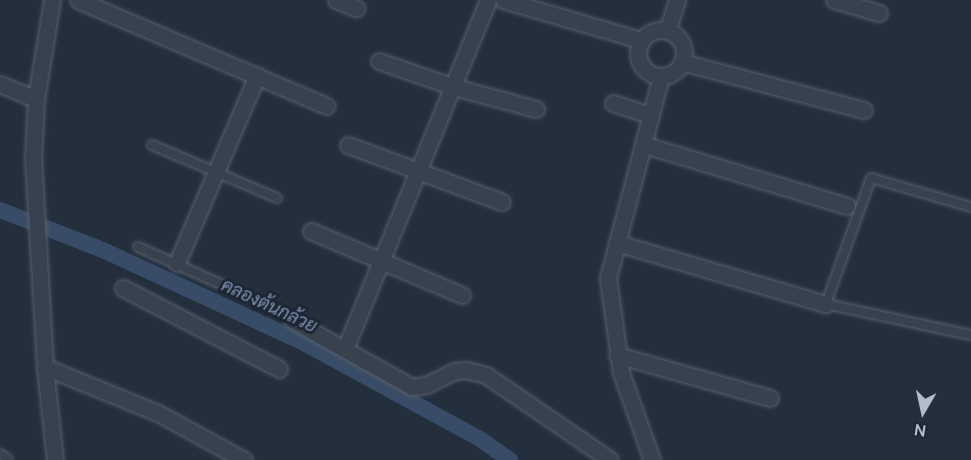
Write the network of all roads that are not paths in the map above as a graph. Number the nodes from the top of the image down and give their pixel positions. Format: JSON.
{"nodes":[{"id":1,"x":52,"y":0,"type":"edge"},
{"id":2,"x":78,"y":0,"type":"edge"},
{"id":3,"x":336,"y":0,"type":"edge"},
{"id":4,"x":488,"y":0,"type":"edge"},
{"id":5,"x":503,"y":0,"type":"edge"},
{"id":6,"x":677,"y":0,"type":"edge"},
{"id":7,"x":834,"y":0,"type":"edge"},
{"id":8,"x":356,"y":8,"type":"dead end"},
{"id":9,"x":879,"y":12,"type":"dead end"},
{"id":10,"x":667,"y":31,"type":"junction"},
{"id":11,"x":642,"y":40,"type":"junction"},
{"id":12,"x":379,"y":61,"type":"dead end"},
{"id":13,"x":682,"y":62,"type":"junction"},
{"id":14,"x":257,"y":75,"type":"junction"},
{"id":15,"x":661,"y":76,"type":"junction"},
{"id":16,"x":0,"y":84,"type":"edge"},
{"id":17,"x":454,"y":87,"type":"junction"},
{"id":18,"x":36,"y":99,"type":"junction"},
{"id":19,"x":613,"y":103,"type":"dead end"},
{"id":20,"x":326,"y":106,"type":"dead end"},
{"id":21,"x":536,"y":109,"type":"dead end"},
{"id":22,"x":864,"y":110,"type":"dead end"},
{"id":23,"x":651,"y":115,"type":"junction"},
{"id":24,"x":152,"y":145,"type":"dead end"},
{"id":25,"x":348,"y":145,"type":"dead end"},
{"id":26,"x":645,"y":145,"type":"junction"},
{"id":27,"x":417,"y":170,"type":"junction"},
{"id":28,"x":216,"y":171,"type":"junction"},
{"id":29,"x":277,"y":198,"type":"dead end"},
{"id":30,"x":502,"y":202,"type":"dead end"},
{"id":31,"x":847,"y":206,"type":"dead end"},
{"id":32,"x":971,"y":207,"type":"edge"},
{"id":33,"x":311,"y":231,"type":"dead end"},
{"id":34,"x":617,"y":243,"type":"junction"},
{"id":35,"x":138,"y":247,"type":"dead end"},
{"id":36,"x":380,"y":258,"type":"junction"},
{"id":37,"x":177,"y":263,"type":"junction"},
{"id":38,"x":224,"y":285,"type":"dead end"},
{"id":39,"x":123,"y":288,"type":"dead end"},
{"id":40,"x":462,"y":295,"type":"dead end"},
{"id":41,"x":826,"y":304,"type":"junction"},
{"id":42,"x":292,"y":320,"type":"dead end"},
{"id":43,"x":971,"y":335,"type":"edge"},
{"id":44,"x":345,"y":349,"type":"junction"},
{"id":45,"x":617,"y":355,"type":"junction"},
{"id":46,"x":45,"y":367,"type":"junction"},
{"id":47,"x":279,"y":369,"type":"dead end"},
{"id":48,"x":770,"y":398,"type":"dead end"},
{"id":49,"x":0,"y":454,"type":"edge"},
{"id":50,"x":8,"y":459,"type":"edge"},
{"id":51,"x":55,"y":460,"type":"edge"},
{"id":52,"x":244,"y":460,"type":"edge"},
{"id":53,"x":610,"y":460,"type":"edge"},
{"id":54,"x":652,"y":460,"type":"edge"}],
"edges":[{"from":1,"to":18,"type":"street"},
{"from":2,"to":14,"type":"street"},
{"from":3,"to":8,"type":"street"},
{"from":4,"to":17,"type":"street"},
{"from":5,"to":11,"type":"street"},
{"from":6,"to":10,"type":"street"},
{"from":7,"to":9,"type":"street"},
{"from":10,"to":11,"type":"street"},
{"from":10,"to":13,"type":"street"},
{"from":11,"to":15,"type":"street"},
{"from":12,"to":17,"type":"street"},
{"from":13,"to":15,"type":"street"},
{"from":13,"to":22,"type":"street"},
{"from":14,"to":20,"type":"street"},
{"from":14,"to":28,"type":"street"},
{"from":15,"to":23,"type":"street"},
{"from":16,"to":18,"type":"street"},
{"from":17,"to":21,"type":"street"},
{"from":17,"to":27,"type":"street"},
{"from":18,"to":46,"type":"street"},
{"from":19,"to":23,"type":"street"},
{"from":23,"to":26,"type":"street"},
{"from":24,"to":28,"type":"lane"},
{"from":25,"to":27,"type":"street"},
{"from":26,"to":31,"type":"street"},
{"from":26,"to":34,"type":"street"},
{"from":27,"to":30,"type":"street"},
{"from":27,"to":36,"type":"street"},
{"from":28,"to":29,"type":"lane"},
{"from":28,"to":37,"type":"street"},
{"from":32,"to":41,"type":"lane"},
{"from":33,"to":36,"type":"street"},
{"from":34,"to":41,"type":"street"},
{"from":34,"to":45,"type":"street"},
{"from":35,"to":37,"type":"lane"},
{"from":36,"to":40,"type":"street"},
{"from":36,"to":44,"type":"street"},
{"from":37,"to":38,"type":"lane"},
{"from":39,"to":47,"type":"street"},
{"from":41,"to":43,"type":"lane"},
{"from":42,"to":44,"type":"street"},
{"from":44,"to":53,"type":"street"},
{"from":45,"to":48,"type":"street"},
{"from":45,"to":54,"type":"street"},
{"from":46,"to":51,"type":"street"},
{"from":46,"to":52,"type":"street"},
{"from":49,"to":50,"type":"lane"}]}
